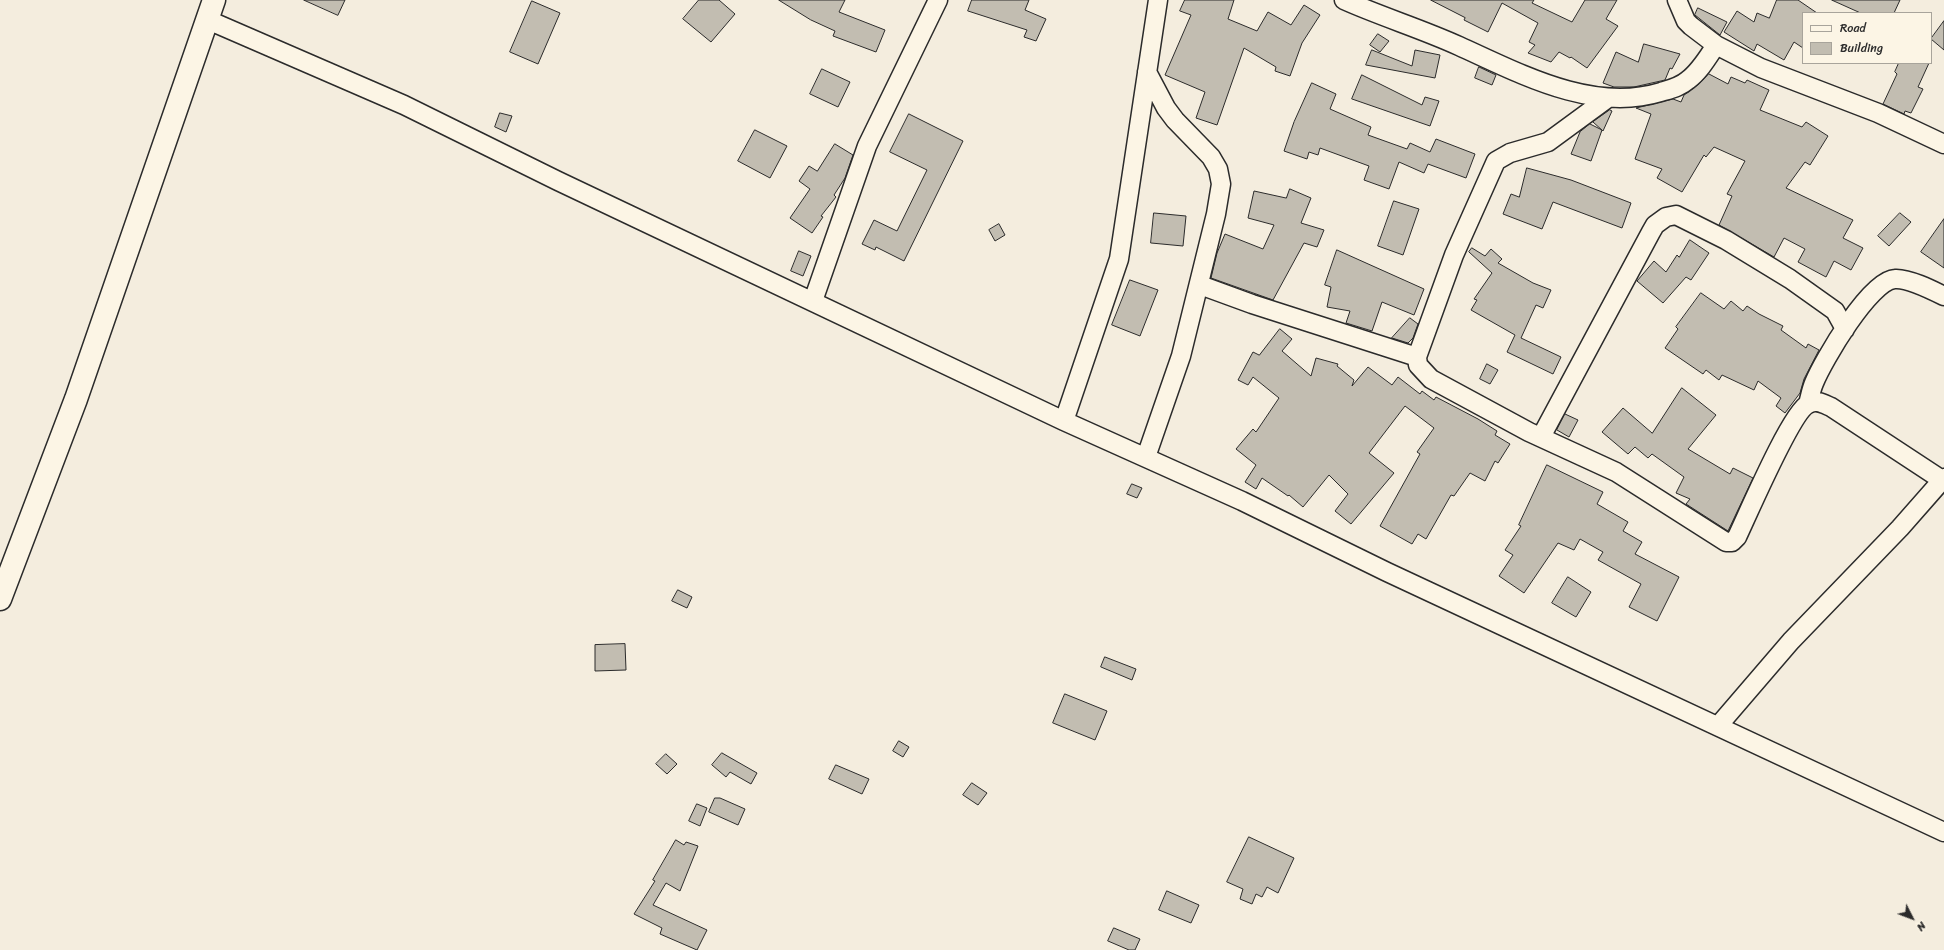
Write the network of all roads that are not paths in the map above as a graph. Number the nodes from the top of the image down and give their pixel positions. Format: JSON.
{"nodes":[{"id":1,"x":214,"y":0,"type":"edge"},
{"id":2,"x":938,"y":0,"type":"edge"},
{"id":3,"x":1158,"y":0,"type":"edge"},
{"id":4,"x":1344,"y":0,"type":"edge"},
{"id":5,"x":1677,"y":0,"type":"edge"},
{"id":6,"x":208,"y":20,"type":"junction"},
{"id":7,"x":1716,"y":45,"type":"junction"},
{"id":8,"x":1147,"y":72,"type":"junction"},
{"id":9,"x":1576,"y":92,"type":"junction"},
{"id":10,"x":1608,"y":98,"type":"junction"},
{"id":11,"x":1586,"y":114,"type":"junction"},
{"id":12,"x":1944,"y":144,"type":"edge"},
{"id":13,"x":1200,"y":285,"type":"junction"},
{"id":14,"x":1944,"y":296,"type":"edge"},
{"id":15,"x":813,"y":301,"type":"junction"},
{"id":16,"x":1835,"y":311,"type":"junction"},
{"id":17,"x":1857,"y":311,"type":"junction"},
{"id":18,"x":1845,"y":329,"type":"junction"},
{"id":19,"x":1417,"y":357,"type":"junction"},
{"id":20,"x":1808,"y":404,"type":"junction"},
{"id":21,"x":1064,"y":422,"type":"junction"},
{"id":22,"x":1541,"y":437,"type":"junction"},
{"id":23,"x":1146,"y":456,"type":"junction"},
{"id":24,"x":1943,"y":479,"type":"edge"},
{"id":25,"x":0,"y":599,"type":"edge"},
{"id":26,"x":1718,"y":726,"type":"junction"},
{"id":27,"x":1944,"y":832,"type":"edge"}],
"edges":[{"from":1,"to":6,"type":"street"},
{"from":2,"to":15,"type":"street"},
{"from":3,"to":8,"type":"street"},
{"from":4,"to":9,"type":"street"},
{"from":5,"to":7,"type":"street"},
{"from":6,"to":15,"type":"street"},
{"from":6,"to":25,"type":"street"},
{"from":7,"to":10,"type":"street"},
{"from":7,"to":12,"type":"street"},
{"from":8,"to":13,"type":"street"},
{"from":8,"to":21,"type":"street"},
{"from":9,"to":10,"type":"street"},
{"from":9,"to":11,"type":"street"},
{"from":10,"to":11,"type":"street"},
{"from":11,"to":19,"type":"street"},
{"from":13,"to":19,"type":"street"},
{"from":13,"to":23,"type":"street"},
{"from":14,"to":17,"type":"street"},
{"from":15,"to":21,"type":"street"},
{"from":16,"to":17,"type":"street"},
{"from":16,"to":18,"type":"street"},
{"from":16,"to":22,"type":"street"},
{"from":17,"to":18,"type":"street"},
{"from":18,"to":20,"type":"street"},
{"from":19,"to":22,"type":"street"},
{"from":20,"to":22,"type":"street"},
{"from":20,"to":24,"type":"street"},
{"from":21,"to":23,"type":"street"},
{"from":23,"to":26,"type":"street"},
{"from":24,"to":26,"type":"street"},
{"from":26,"to":27,"type":"street"}]}
